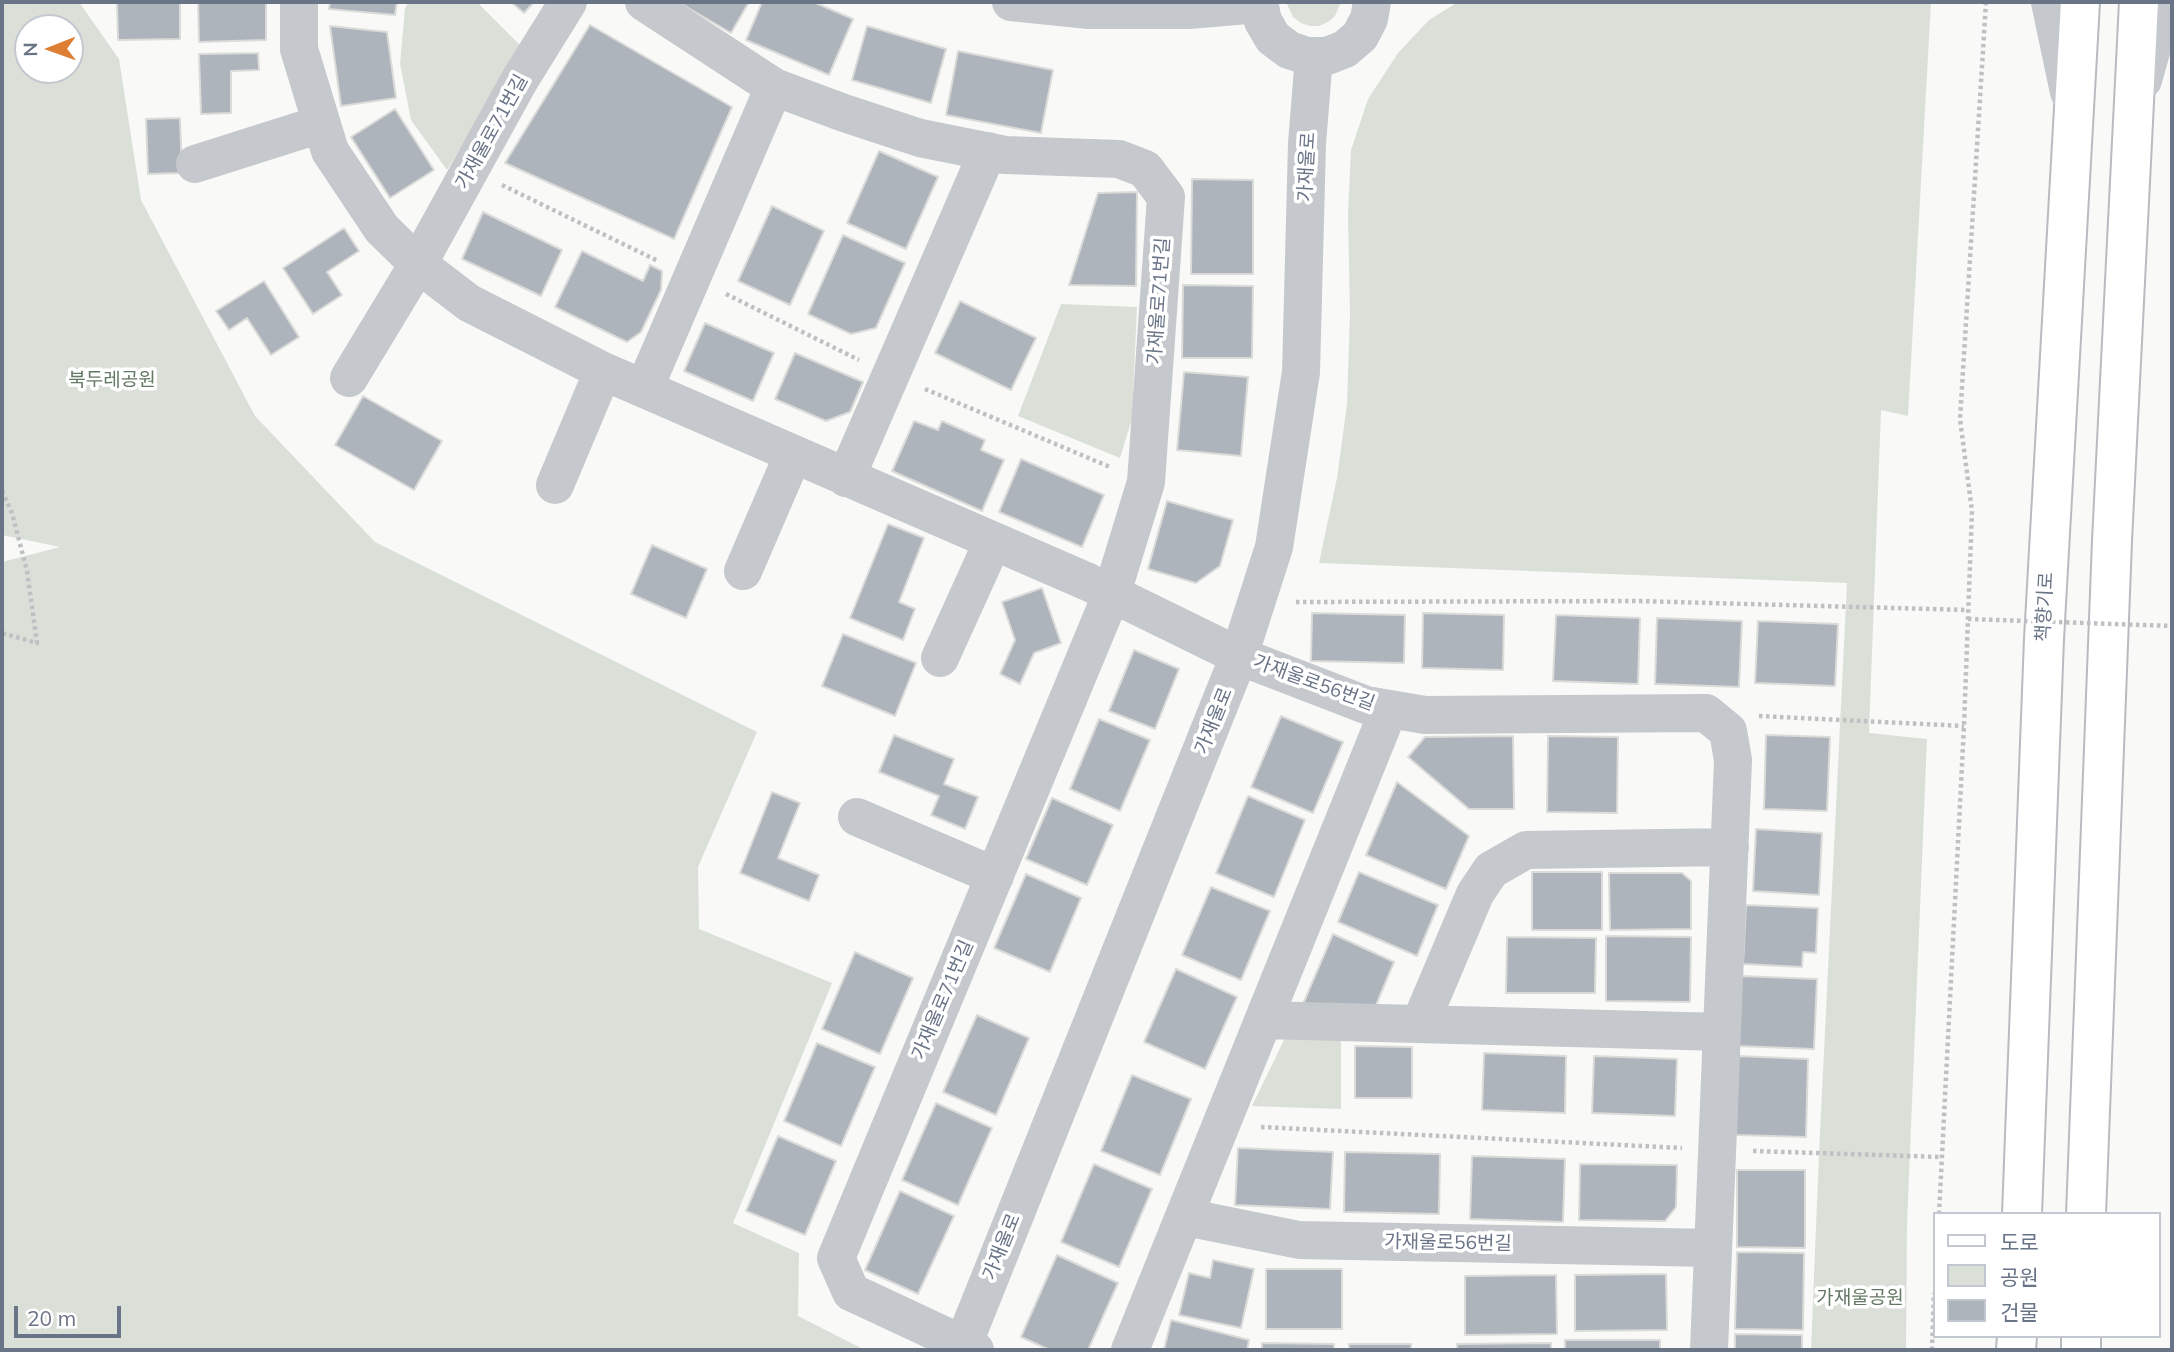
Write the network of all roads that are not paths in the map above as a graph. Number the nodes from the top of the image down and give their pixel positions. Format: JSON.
{"nodes":[{"id":1,"x":299,"y":2,"type":"edge"},
{"id":2,"x":568,"y":2,"type":"edge"},
{"id":3,"x":644,"y":2,"type":"edge"},
{"id":4,"x":1011,"y":2,"type":"edge"},
{"id":5,"x":1372,"y":2,"type":"edge"},
{"id":6,"x":2050,"y":2,"type":"edge"},
{"id":7,"x":2080,"y":2,"type":"edge"},
{"id":8,"x":2139,"y":2,"type":"edge"},
{"id":9,"x":2165,"y":2,"type":"edge"},
{"id":10,"x":1259,"y":3,"type":"edge"},
{"id":11,"x":1314,"y":56,"type":"junction"},
{"id":12,"x":774,"y":87,"type":"junction"},
{"id":13,"x":2073,"y":112,"type":"junction"},
{"id":14,"x":2133,"y":116,"type":"junction"},
{"id":15,"x":321,"y":124,"type":"junction"},
{"id":16,"x":988,"y":151,"type":"junction"},
{"id":17,"x":195,"y":164,"type":"dead end"},
{"id":18,"x":418,"y":264,"type":"junction"},
{"id":19,"x":603,"y":371,"type":"junction"},
{"id":20,"x":349,"y":377,"type":"dead end"},
{"id":21,"x":644,"y":389,"type":"junction"},
{"id":22,"x":793,"y":455,"type":"junction"},
{"id":23,"x":846,"y":478,"type":"junction"},
{"id":24,"x":555,"y":485,"type":"dead end"},
{"id":25,"x":993,"y":541,"type":"junction"},
{"id":26,"x":743,"y":571,"type":"dead end"},
{"id":27,"x":1112,"y":593,"type":"junction"},
{"id":28,"x":1239,"y":656,"type":"junction"},
{"id":29,"x":940,"y":658,"type":"dead end"},
{"id":30,"x":1389,"y":709,"type":"junction"},
{"id":31,"x":857,"y":817,"type":"dead end"},
{"id":32,"x":1730,"y":847,"type":"junction"},
{"id":33,"x":995,"y":876,"type":"junction"},
{"id":34,"x":1264,"y":1020,"type":"junction"},
{"id":35,"x":1420,"y":1024,"type":"junction"},
{"id":36,"x":1722,"y":1032,"type":"junction"},
{"id":37,"x":2022,"y":1212,"type":"edge"},
{"id":38,"x":2086,"y":1212,"type":"edge"},
{"id":39,"x":1185,"y":1217,"type":"junction"},
{"id":40,"x":1713,"y":1248,"type":"junction"},
{"id":41,"x":966,"y":1349,"type":"edge"},
{"id":42,"x":1130,"y":1350,"type":"edge"},
{"id":43,"x":1709,"y":1350,"type":"edge"}],
"edges":[{"from":1,"to":15,"type":"street"},
{"from":2,"to":18,"type":"street","name":"가재울로71번길"},
{"from":3,"to":12,"type":"street","name":"가재울로71번길"},
{"from":4,"to":10,"type":"street"},
{"from":5,"to":11,"type":"street"},
{"from":6,"to":13,"type":"street"},
{"from":7,"to":13,"type":"main road","name":"책향기로"},
{"from":8,"to":14,"type":"main road"},
{"from":9,"to":14,"type":"street"},
{"from":10,"to":11,"type":"street"},
{"from":11,"to":28,"type":"street","name":"가재울로"},
{"from":12,"to":16,"type":"street","name":"가재울로71번길"},
{"from":12,"to":21,"type":"street"},
{"from":13,"to":37,"type":"main road","name":"책향기로"},
{"from":14,"to":38,"type":"main road"},
{"from":15,"to":17,"type":"street"},
{"from":15,"to":18,"type":"street"},
{"from":16,"to":23,"type":"street"},
{"from":16,"to":27,"type":"street","name":"가재울로71번길"},
{"from":18,"to":19,"type":"street"},
{"from":18,"to":20,"type":"street","name":"가재울로71번길"},
{"from":19,"to":21,"type":"street"},
{"from":19,"to":24,"type":"street"},
{"from":21,"to":22,"type":"street"},
{"from":22,"to":23,"type":"street"},
{"from":22,"to":26,"type":"street"},
{"from":23,"to":25,"type":"street"},
{"from":25,"to":27,"type":"street"},
{"from":25,"to":29,"type":"street"},
{"from":27,"to":28,"type":"street"},
{"from":27,"to":33,"type":"street","name":"가재울로71번길"},
{"from":28,"to":30,"type":"street","name":"가재울로56번길"},
{"from":28,"to":41,"type":"street","name":"가재울로"},
{"from":30,"to":32,"type":"street","name":"가재울로56번길"},
{"from":30,"to":34,"type":"street","name":"가재울로56번길"},
{"from":31,"to":33,"type":"street"},
{"from":32,"to":35,"type":"street"},
{"from":32,"to":36,"type":"street"},
{"from":33,"to":41,"type":"street","name":"가재울로71번길"},
{"from":34,"to":35,"type":"street"},
{"from":34,"to":39,"type":"street","name":"가재울로56번길"},
{"from":35,"to":36,"type":"street"},
{"from":36,"to":40,"type":"street"},
{"from":39,"to":40,"type":"street","name":"가재울로56번길"},
{"from":39,"to":42,"type":"street","name":"가재울로56번길"},
{"from":40,"to":43,"type":"street"}]}
